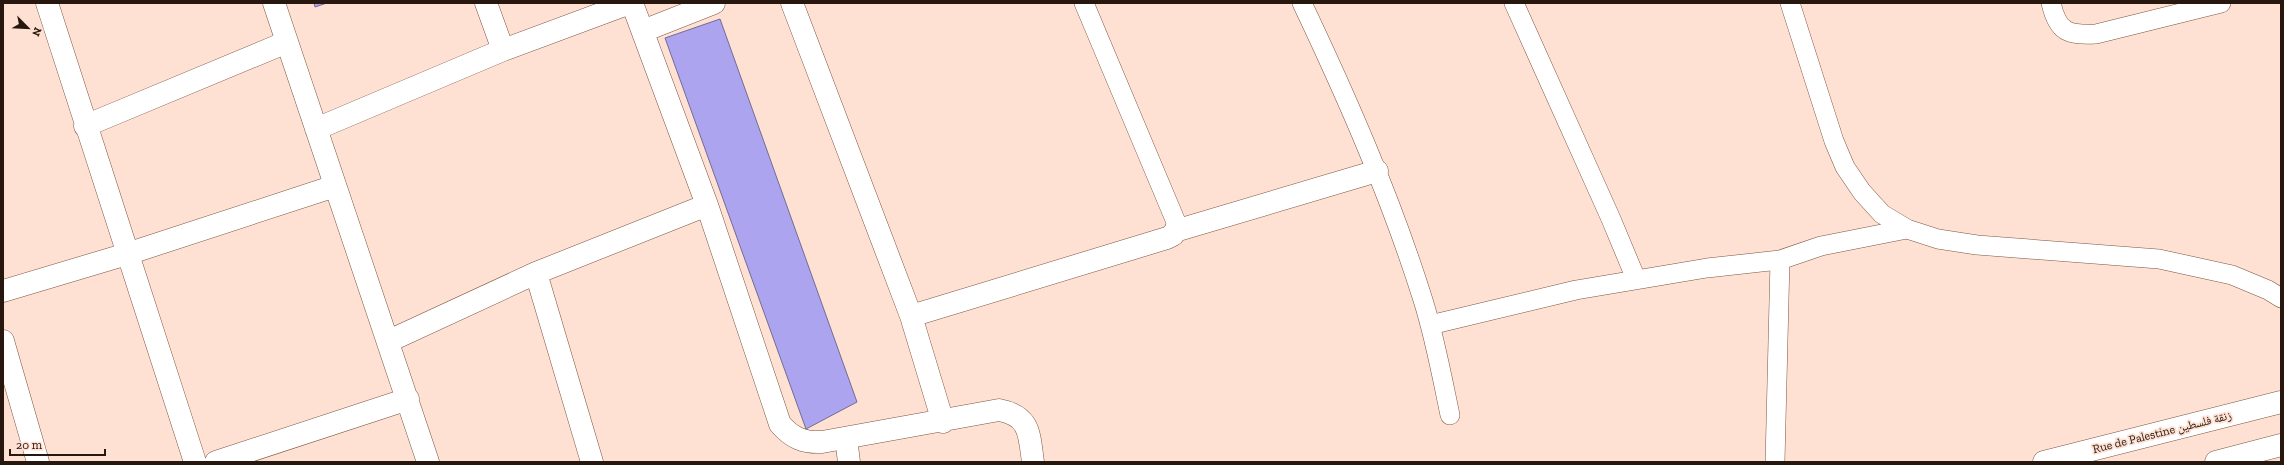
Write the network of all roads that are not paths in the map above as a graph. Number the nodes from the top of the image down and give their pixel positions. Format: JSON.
{"nodes":[{"id":1,"x":47,"y":3,"type":"edge"},
{"id":2,"x":274,"y":3,"type":"edge"},
{"id":3,"x":486,"y":3,"type":"edge"},
{"id":4,"x":631,"y":3,"type":"edge"},
{"id":5,"x":714,"y":3,"type":"edge"},
{"id":6,"x":792,"y":3,"type":"edge"},
{"id":7,"x":1084,"y":3,"type":"edge"},
{"id":8,"x":1302,"y":3,"type":"edge"},
{"id":9,"x":1514,"y":3,"type":"edge"},
{"id":10,"x":1790,"y":3,"type":"edge"},
{"id":11,"x":2051,"y":3,"type":"edge"},
{"id":12,"x":2221,"y":3,"type":"edge"},
{"id":13,"x":643,"y":31,"type":"junction"},
{"id":14,"x":287,"y":42,"type":"junction"},
{"id":15,"x":503,"y":50,"type":"junction"},
{"id":16,"x":85,"y":126,"type":"junction"},
{"id":17,"x":316,"y":129,"type":"junction"},
{"id":18,"x":1377,"y":171,"type":"junction"},
{"id":19,"x":336,"y":186,"type":"junction"},
{"id":20,"x":707,"y":205,"type":"junction"},
{"id":21,"x":1907,"y":229,"type":"junction"},
{"id":22,"x":1176,"y":231,"type":"junction"},
{"id":23,"x":126,"y":254,"type":"junction"},
{"id":24,"x":1780,"y":260,"type":"junction"},
{"id":25,"x":536,"y":273,"type":"junction"},
{"id":26,"x":1636,"y":279,"type":"junction"},
{"id":27,"x":3,"y":291,"type":"edge"},
{"id":28,"x":2281,"y":298,"type":"edge"},
{"id":29,"x":911,"y":316,"type":"junction"},
{"id":30,"x":1430,"y":325,"type":"junction"},
{"id":31,"x":3,"y":341,"type":"edge"},
{"id":32,"x":389,"y":341,"type":"junction"},
{"id":33,"x":408,"y":399,"type":"junction"},
{"id":34,"x":2281,"y":402,"type":"edge"},
{"id":35,"x":1450,"y":415,"type":"dead end"},
{"id":36,"x":943,"y":422,"type":"junction"},
{"id":37,"x":846,"y":438,"type":"junction"},
{"id":38,"x":2281,"y":445,"type":"edge"},
{"id":39,"x":38,"y":462,"type":"edge"},
{"id":40,"x":195,"y":462,"type":"edge"},
{"id":41,"x":216,"y":462,"type":"edge"},
{"id":42,"x":428,"y":462,"type":"edge"},
{"id":43,"x":592,"y":462,"type":"edge"},
{"id":44,"x":849,"y":462,"type":"edge"},
{"id":45,"x":1033,"y":462,"type":"edge"},
{"id":46,"x":1775,"y":462,"type":"edge"},
{"id":47,"x":2044,"y":462,"type":"edge"},
{"id":48,"x":2216,"y":462,"type":"edge"}],
"edges":[{"from":1,"to":16,"type":"street"},
{"from":2,"to":14,"type":"street"},
{"from":3,"to":15,"type":"street"},
{"from":4,"to":13,"type":"street"},
{"from":4,"to":15,"type":"street"},
{"from":5,"to":13,"type":"street"},
{"from":6,"to":29,"type":"street"},
{"from":7,"to":22,"type":"lane"},
{"from":8,"to":18,"type":"lane"},
{"from":9,"to":26,"type":"lane"},
{"from":10,"to":21,"type":"lane"},
{"from":11,"to":12,"type":"lane"},
{"from":13,"to":20,"type":"street"},
{"from":14,"to":16,"type":"street"},
{"from":14,"to":17,"type":"street"},
{"from":15,"to":17,"type":"street"},
{"from":16,"to":23,"type":"street"},
{"from":17,"to":19,"type":"street"},
{"from":18,"to":22,"type":"street"},
{"from":18,"to":30,"type":"lane"},
{"from":19,"to":23,"type":"street"},
{"from":19,"to":32,"type":"street"},
{"from":20,"to":25,"type":"street"},
{"from":20,"to":37,"type":"street"},
{"from":21,"to":24,"type":"lane"},
{"from":21,"to":28,"type":"lane"},
{"from":22,"to":29,"type":"street"},
{"from":23,"to":27,"type":"street"},
{"from":23,"to":40,"type":"street"},
{"from":24,"to":26,"type":"lane"},
{"from":24,"to":46,"type":"lane"},
{"from":25,"to":32,"type":"street"},
{"from":25,"to":43,"type":"street"},
{"from":26,"to":30,"type":"lane"},
{"from":29,"to":36,"type":"street"},
{"from":30,"to":35,"type":"lane"},
{"from":31,"to":39,"type":"street"},
{"from":32,"to":33,"type":"street"},
{"from":33,"to":41,"type":"street"},
{"from":33,"to":42,"type":"street"},
{"from":34,"to":47,"type":"street","name":"Rue de Palestine زنقة فلسطين"},
{"from":36,"to":37,"type":"street"},
{"from":36,"to":45,"type":"street"},
{"from":37,"to":44,"type":"street"},
{"from":38,"to":48,"type":"street"}]}
